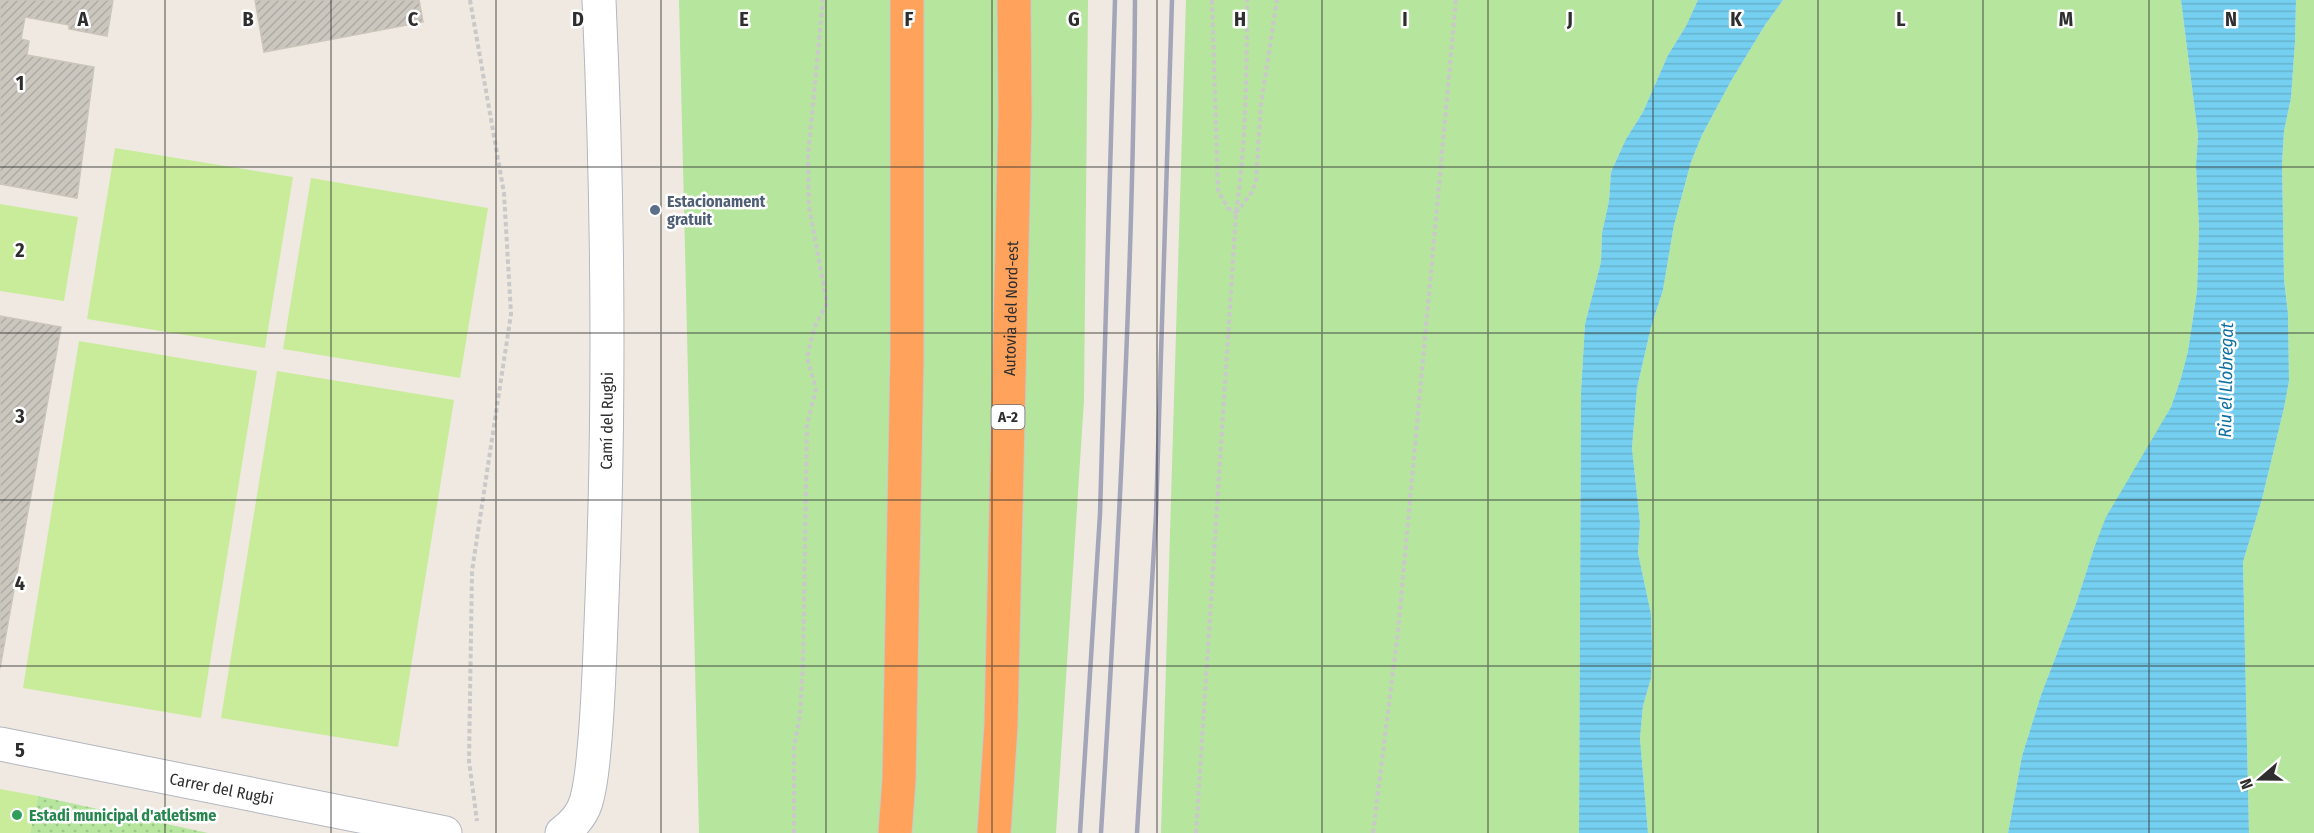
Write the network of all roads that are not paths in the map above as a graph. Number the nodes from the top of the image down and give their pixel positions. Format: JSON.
{"nodes":[{"id":1,"x":599,"y":0,"type":"edge"},
{"id":2,"x":906,"y":0,"type":"edge"},
{"id":3,"x":1014,"y":0,"type":"edge"},
{"id":4,"x":0,"y":744,"type":"edge"},
{"id":5,"x":445,"y":833,"type":"edge"},
{"id":6,"x":561,"y":833,"type":"edge"},
{"id":7,"x":895,"y":833,"type":"edge"},
{"id":8,"x":994,"y":833,"type":"edge"}],
"edges":[{"from":1,"to":6,"type":"street","name":"Camí del Rugbi"},
{"from":2,"to":7,"type":"highway"},
{"from":3,"to":8,"type":"highway","name":"Autovia del Nord-est","number":"A-2"},
{"from":4,"to":5,"type":"street","name":"Carrer del Rugbi"}]}
